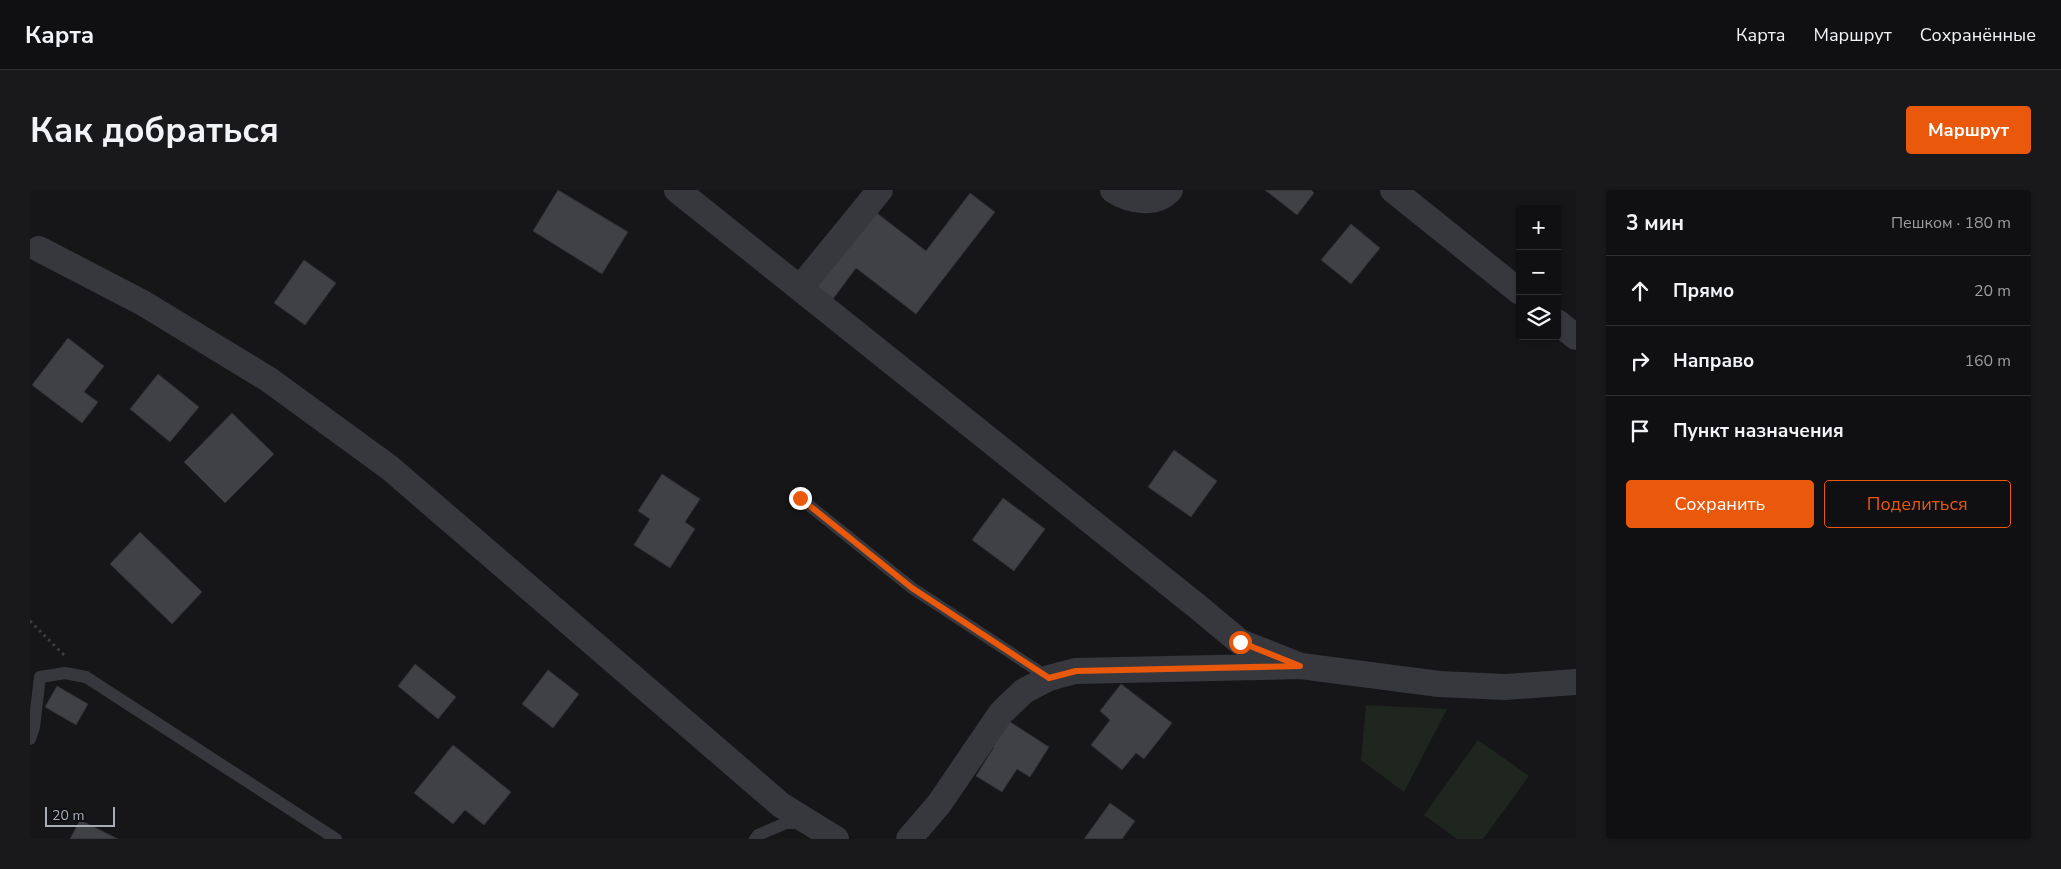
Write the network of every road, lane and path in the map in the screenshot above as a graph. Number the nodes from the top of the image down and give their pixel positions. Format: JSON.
{"nodes":[{"id":1,"x":677,"y":190,"type":"edge"},
{"id":2,"x":880,"y":190,"type":"edge"},
{"id":3,"x":1113,"y":190,"type":"edge"},
{"id":4,"x":1170,"y":190,"type":"edge"},
{"id":5,"x":1394,"y":190,"type":"edge"},
{"id":6,"x":39,"y":249,"type":"dead end"},
{"id":7,"x":800,"y":288,"type":"junction"},
{"id":8,"x":1516,"y":289,"type":"edge"},
{"id":9,"x":1561,"y":325,"type":"edge"},
{"id":10,"x":1576,"y":337,"type":"edge"},
{"id":11,"x":800,"y":498,"type":"dead end"},
{"id":12,"x":30,"y":621,"type":"edge"},
{"id":13,"x":1300,"y":666,"type":"junction"},
{"id":14,"x":86,"y":677,"type":"junction"},
{"id":15,"x":1049,"y":678,"type":"junction"},
{"id":16,"x":35,"y":679,"type":"edge"},
{"id":17,"x":1576,"y":682,"type":"edge"},
{"id":18,"x":30,"y":739,"type":"edge"},
{"id":19,"x":808,"y":823,"type":"junction"},
{"id":20,"x":336,"y":839,"type":"edge"},
{"id":21,"x":755,"y":839,"type":"edge"},
{"id":22,"x":836,"y":839,"type":"edge"},
{"id":23,"x":909,"y":839,"type":"edge"}],
"edges":[{"from":1,"to":7,"type":"street"},
{"from":2,"to":7,"type":"street"},
{"from":3,"to":4,"type":"street"},
{"from":5,"to":8,"type":"street"},
{"from":6,"to":19,"type":"street"},
{"from":7,"to":13,"type":"street"},
{"from":9,"to":10,"type":"street"},
{"from":11,"to":15,"type":"lane"},
{"from":12,"to":14,"type":"path"},
{"from":13,"to":15,"type":"street"},
{"from":13,"to":17,"type":"street"},
{"from":14,"to":16,"type":"lane"},
{"from":14,"to":20,"type":"lane"},
{"from":15,"to":23,"type":"street"},
{"from":16,"to":18,"type":"lane"},
{"from":19,"to":21,"type":"lane"},
{"from":19,"to":22,"type":"street"}]}
